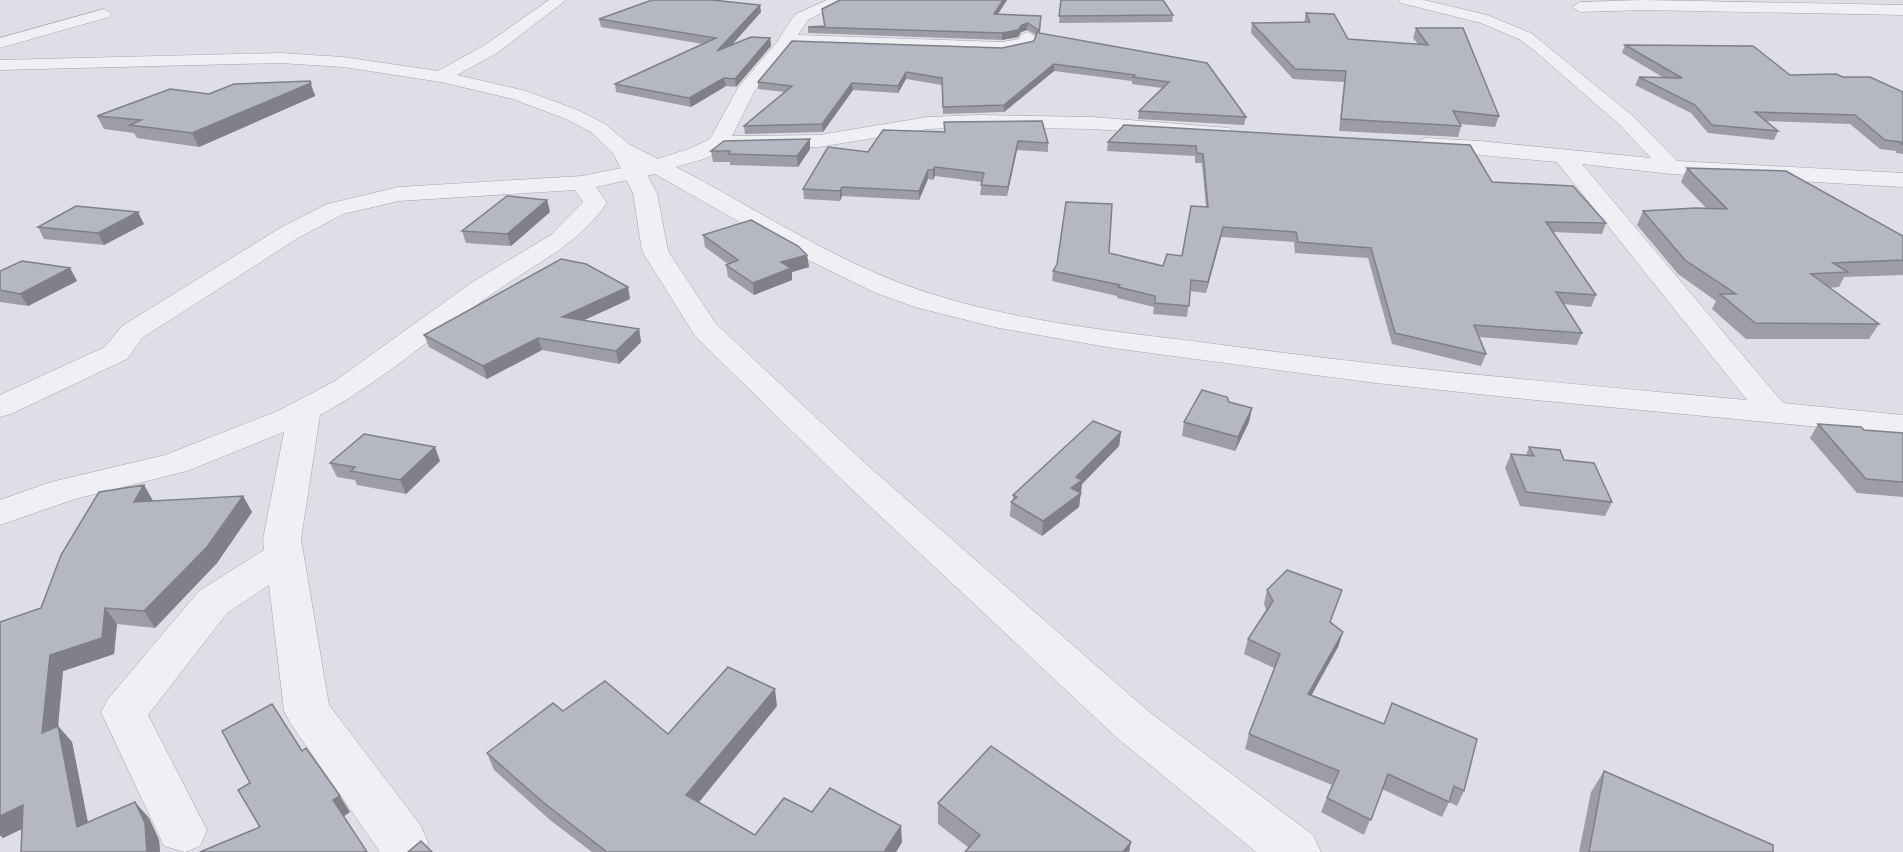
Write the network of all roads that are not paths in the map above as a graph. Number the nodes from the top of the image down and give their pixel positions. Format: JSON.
{"nodes":[{"id":1,"x":559,"y":0,"type":"edge"},
{"id":2,"x":839,"y":0,"type":"edge"},
{"id":3,"x":1406,"y":0,"type":"edge"},
{"id":4,"x":1573,"y":3,"type":"edge"},
{"id":5,"x":1903,"y":10,"type":"edge"},
{"id":6,"x":104,"y":14,"type":"dead end"},
{"id":7,"x":1608,"y":20,"type":"dead end"},
{"id":8,"x":1028,"y":37,"type":"edge"},
{"id":9,"x":786,"y":40,"type":"junction"},
{"id":10,"x":0,"y":43,"type":"edge"},
{"id":11,"x":0,"y":65,"type":"edge"},
{"id":12,"x":441,"y":77,"type":"junction"},
{"id":13,"x":1240,"y":134,"type":"edge"},
{"id":14,"x":718,"y":143,"type":"junction"},
{"id":15,"x":1410,"y":144,"type":"edge"},
{"id":16,"x":1564,"y":156,"type":"junction"},
{"id":17,"x":638,"y":163,"type":"junction"},
{"id":18,"x":1671,"y":167,"type":"junction"},
{"id":19,"x":1903,"y":180,"type":"edge"},
{"id":20,"x":582,"y":183,"type":"junction"},
{"id":21,"x":0,"y":407,"type":"edge"},
{"id":22,"x":305,"y":410,"type":"junction"},
{"id":23,"x":1772,"y":410,"type":"junction"},
{"id":24,"x":1903,"y":425,"type":"edge"},
{"id":25,"x":0,"y":513,"type":"edge"},
{"id":26,"x":284,"y":556,"type":"junction"},
{"id":27,"x":182,"y":830,"type":"dead end"},
{"id":28,"x":403,"y":843,"type":"dead end"},
{"id":29,"x":1294,"y":852,"type":"edge"}],
"edges":[{"from":1,"to":12,"type":"street"},
{"from":2,"to":9,"type":"street"},
{"from":3,"to":18,"type":"street"},
{"from":4,"to":5,"type":"street"},
{"from":4,"to":7,"type":"street"},
{"from":6,"to":10,"type":"street"},
{"from":8,"to":9,"type":"street"},
{"from":9,"to":14,"type":"street"},
{"from":11,"to":12,"type":"street"},
{"from":12,"to":17,"type":"street"},
{"from":13,"to":14,"type":"street"},
{"from":14,"to":17,"type":"street"},
{"from":15,"to":16,"type":"street"},
{"from":16,"to":18,"type":"street"},
{"from":16,"to":23,"type":"street"},
{"from":17,"to":20,"type":"street"},
{"from":17,"to":23,"type":"street"},
{"from":17,"to":29,"type":"street"},
{"from":18,"to":19,"type":"street"},
{"from":20,"to":21,"type":"street"},
{"from":20,"to":22,"type":"street"},
{"from":22,"to":25,"type":"street"},
{"from":22,"to":26,"type":"street"},
{"from":23,"to":24,"type":"street"},
{"from":26,"to":27,"type":"street"},
{"from":26,"to":28,"type":"street"}]}
